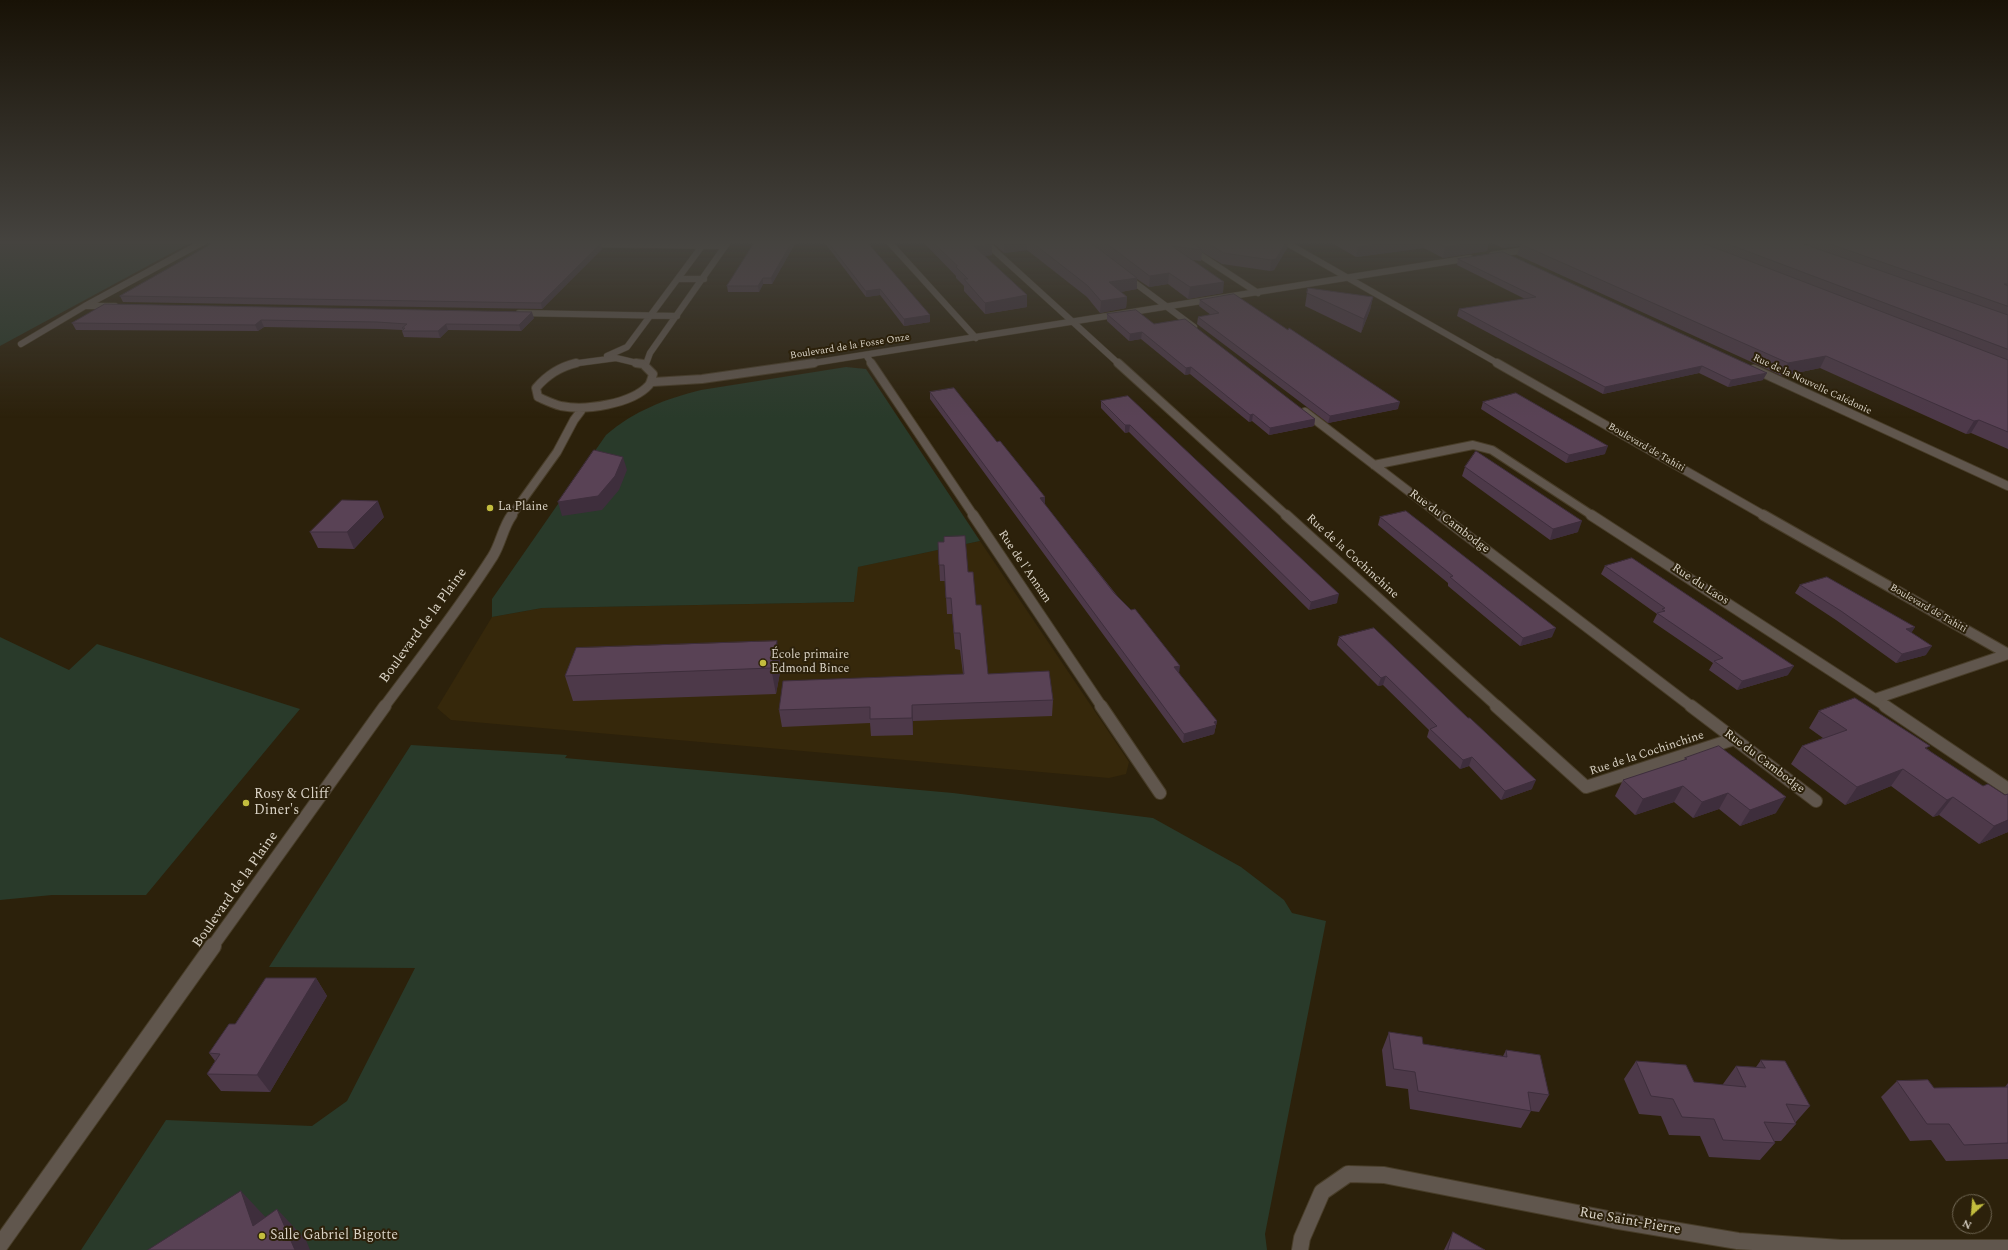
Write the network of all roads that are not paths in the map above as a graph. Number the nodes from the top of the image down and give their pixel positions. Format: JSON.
{"nodes":[{"id":1,"x":95,"y":300,"type":"edge"},
{"id":2,"x":662,"y":300,"type":"edge"},
{"id":3,"x":688,"y":300,"type":"edge"},
{"id":4,"x":942,"y":300,"type":"edge"},
{"id":5,"x":1050,"y":300,"type":"edge"},
{"id":6,"x":1159,"y":300,"type":"edge"},
{"id":7,"x":1211,"y":300,"type":"edge"},
{"id":8,"x":1385,"y":300,"type":"edge"},
{"id":9,"x":85,"y":306,"type":"junction"},
{"id":10,"x":125,"y":307,"type":"edge"},
{"id":11,"x":1168,"y":307,"type":"junction"},
{"id":12,"x":515,"y":313,"type":"edge"},
{"id":13,"x":651,"y":315,"type":"junction"},
{"id":14,"x":677,"y":316,"type":"junction"},
{"id":15,"x":1074,"y":322,"type":"junction"},
{"id":16,"x":1197,"y":330,"type":"edge"},
{"id":17,"x":976,"y":338,"type":"junction"},
{"id":18,"x":21,"y":344,"type":"dead end"},
{"id":19,"x":866,"y":355,"type":"junction"},
{"id":20,"x":598,"y":359,"type":"junction"},
{"id":21,"x":646,"y":364,"type":"junction"},
{"id":22,"x":1749,"y":367,"type":"edge"},
{"id":23,"x":653,"y":382,"type":"junction"},
{"id":24,"x":1298,"y":407,"type":"edge"},
{"id":25,"x":583,"y":408,"type":"junction"},
{"id":26,"x":1374,"y":465,"type":"junction"},
{"id":27,"x":2008,"y":486,"type":"edge"},
{"id":28,"x":2008,"y":654,"type":"edge"},
{"id":29,"x":1875,"y":699,"type":"junction"},
{"id":30,"x":1734,"y":739,"type":"junction"},
{"id":31,"x":2008,"y":788,"type":"edge"},
{"id":32,"x":1160,"y":793,"type":"dead end"},
{"id":33,"x":1816,"y":801,"type":"dead end"},
{"id":34,"x":0,"y":1245,"type":"edge"},
{"id":35,"x":2008,"y":1248,"type":"edge"},
{"id":36,"x":1300,"y":1250,"type":"edge"}],
"edges":[{"from":1,"to":9,"type":"street"},
{"from":2,"to":13,"type":"street"},
{"from":3,"to":14,"type":"street"},
{"from":4,"to":17,"type":"street"},
{"from":5,"to":15,"type":"street","name":"Rue de la Cochinchine"},
{"from":6,"to":11,"type":"street"},
{"from":7,"to":11,"type":"street","name":"Boulevard de la Fosse Onze"},
{"from":8,"to":28,"type":"street","name":"Boulevard de Tahiti"},
{"from":9,"to":10,"type":"street"},
{"from":9,"to":18,"type":"street"},
{"from":11,"to":15,"type":"street","name":"Boulevard de la Fosse Onze"},
{"from":11,"to":16,"type":"street"},
{"from":12,"to":13,"type":"street"},
{"from":13,"to":14,"type":"street"},
{"from":13,"to":20,"type":"street"},
{"from":14,"to":21,"type":"street"},
{"from":15,"to":17,"type":"street","name":"Boulevard de la Fosse Onze"},
{"from":15,"to":30,"type":"street","name":"Rue de la Cochinchine"},
{"from":17,"to":19,"type":"street","name":"Boulevard de la Fosse Onze"},
{"from":19,"to":23,"type":"street","name":"Boulevard de la Fosse Onze"},
{"from":19,"to":32,"type":"street","name":"Rue de l'Annam"},
{"from":20,"to":21,"type":"street"},
{"from":20,"to":25,"type":"street"},
{"from":21,"to":23,"type":"street"},
{"from":22,"to":27,"type":"street","name":"Rue de la Nouvelle Calédonie"},
{"from":23,"to":25,"type":"street"},
{"from":24,"to":26,"type":"street","name":"Rue du Cambodge"},
{"from":25,"to":34,"type":"street","name":"Boulevard de la Plaine"},
{"from":26,"to":29,"type":"street","name":"Rue du Laos"},
{"from":26,"to":30,"type":"street","name":"Rue du Cambodge"},
{"from":28,"to":29,"type":"street"},
{"from":29,"to":31,"type":"street","name":"Rue du Laos"},
{"from":30,"to":33,"type":"street","name":"Rue du Cambodge"},
{"from":35,"to":36,"type":"street","name":"Rue Saint-Pierre"}]}
